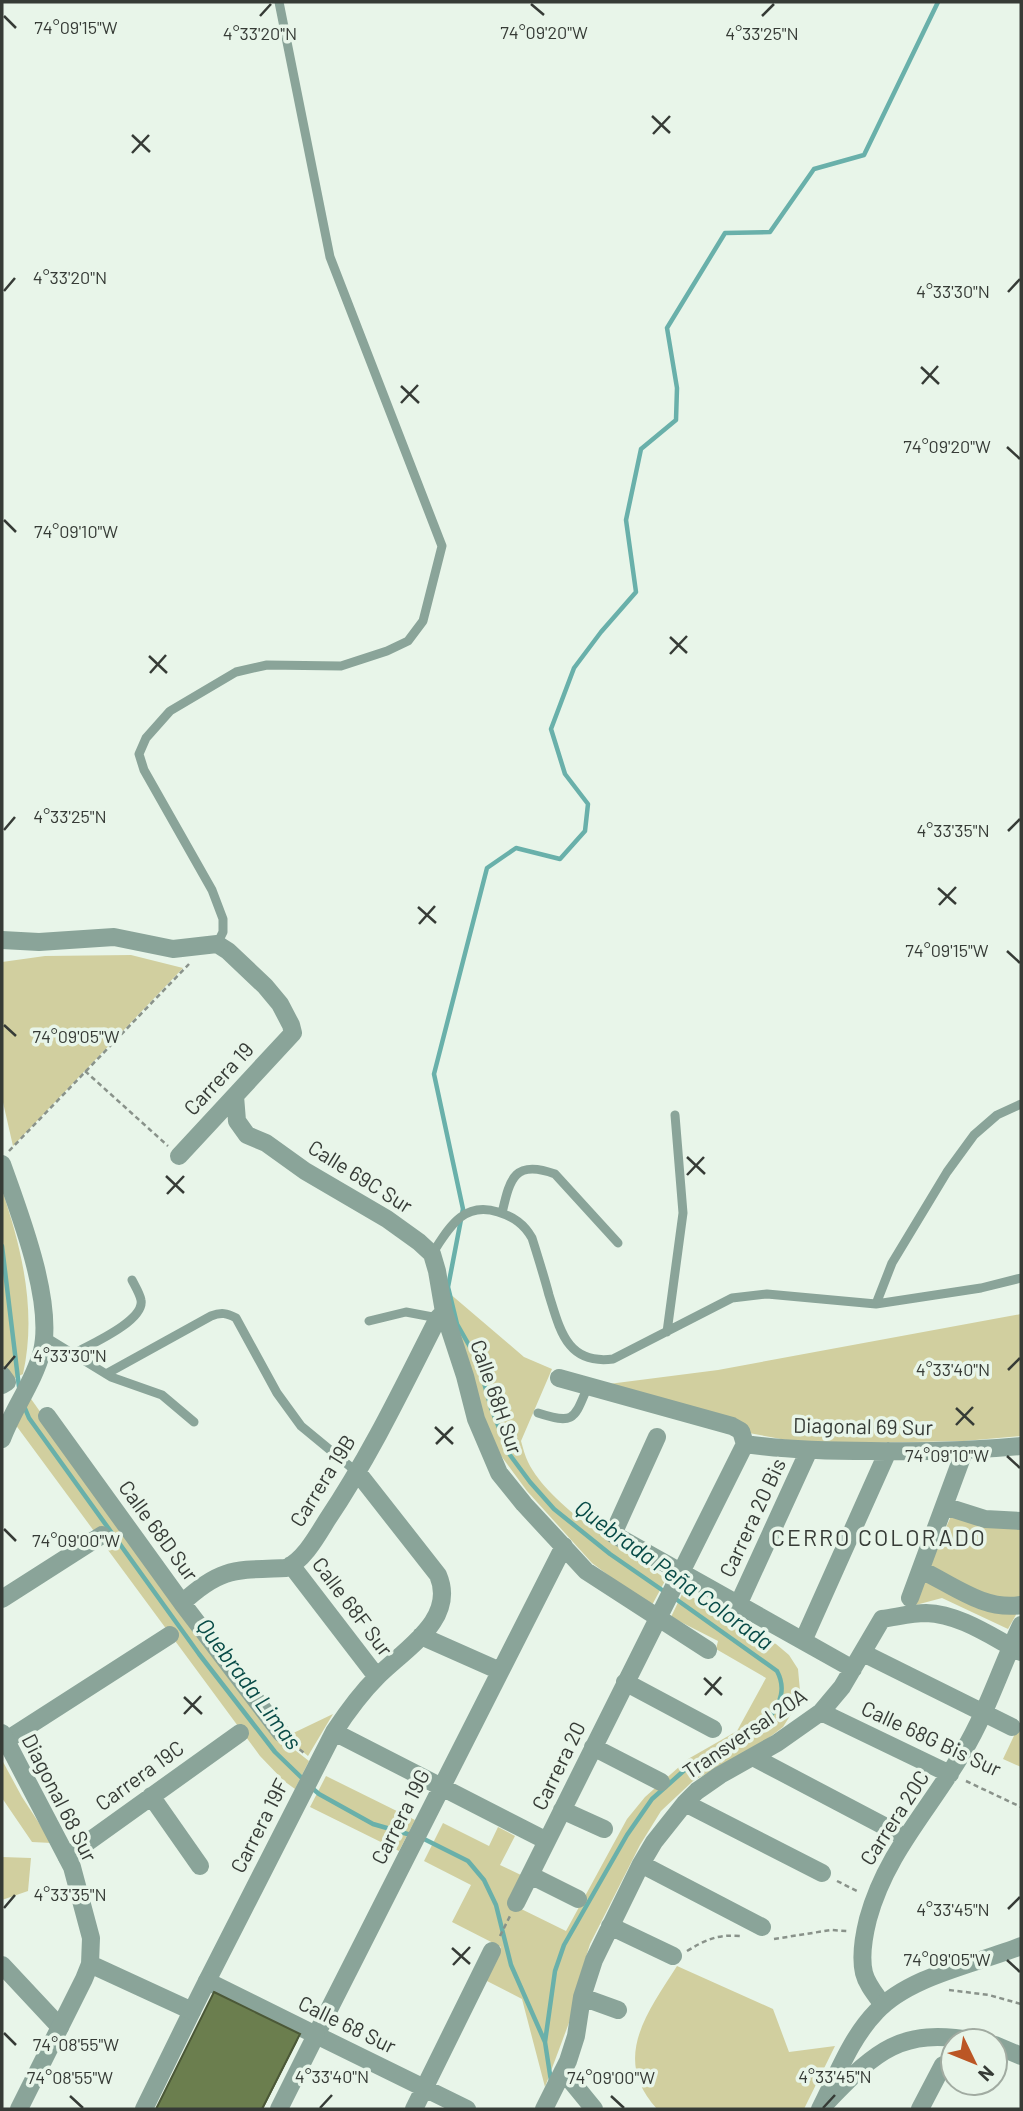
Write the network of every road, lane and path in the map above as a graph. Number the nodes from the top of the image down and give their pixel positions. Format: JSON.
{"nodes":[{"id":1,"x":279,"y":2,"type":"edge"},
{"id":2,"x":2,"y":940,"type":"edge"},
{"id":3,"x":217,"y":944,"type":"junction"},
{"id":4,"x":191,"y":962,"type":"dead end"},
{"id":5,"x":85,"y":1071,"type":"junction"},
{"id":6,"x":235,"y":1096,"type":"junction"},
{"id":7,"x":1021,"y":1104,"type":"edge"},
{"id":8,"x":675,"y":1115,"type":"dead end"},
{"id":9,"x":179,"y":1156,"type":"joint"},
{"id":10,"x":5,"y":1158,"type":"edge"},
{"id":11,"x":502,"y":1213,"type":"junction"},
{"id":12,"x":618,"y":1243,"type":"dead end"},
{"id":13,"x":432,"y":1254,"type":"junction"},
{"id":14,"x":1021,"y":1278,"type":"edge"},
{"id":15,"x":132,"y":1280,"type":"dead end"},
{"id":16,"x":876,"y":1304,"type":"junction"},
{"id":17,"x":441,"y":1315,"type":"junction"},
{"id":18,"x":369,"y":1321,"type":"dead end"},
{"id":19,"x":667,"y":1332,"type":"junction"},
{"id":20,"x":44,"y":1336,"type":"junction"},
{"id":21,"x":73,"y":1354,"type":"junction"},
{"id":22,"x":106,"y":1374,"type":"junction"},
{"id":23,"x":559,"y":1378,"type":"dead end"},
{"id":24,"x":588,"y":1385,"type":"junction"},
{"id":25,"x":538,"y":1413,"type":"dead end"},
{"id":26,"x":47,"y":1416,"type":"dead end"},
{"id":27,"x":194,"y":1422,"type":"dead end"},
{"id":28,"x":657,"y":1437,"type":"dead end"},
{"id":29,"x":2,"y":1439,"type":"edge"},
{"id":30,"x":745,"y":1444,"type":"junction"},
{"id":31,"x":1021,"y":1446,"type":"edge"},
{"id":32,"x":809,"y":1450,"type":"junction"},
{"id":33,"x":888,"y":1451,"type":"junction"},
{"id":34,"x":964,"y":1452,"type":"junction"},
{"id":35,"x":358,"y":1473,"type":"junction"},
{"id":36,"x":944,"y":1506,"type":"junction"},
{"id":37,"x":1021,"y":1521,"type":"edge"},
{"id":38,"x":102,"y":1535,"type":"dead end"},
{"id":39,"x":564,"y":1546,"type":"junction"},
{"id":40,"x":291,"y":1565,"type":"junction"},
{"id":41,"x":921,"y":1570,"type":"junction"},
{"id":42,"x":677,"y":1579,"type":"junction"},
{"id":43,"x":910,"y":1598,"type":"dead end"},
{"id":44,"x":2,"y":1599,"type":"edge"},
{"id":45,"x":182,"y":1603,"type":"junction"},
{"id":46,"x":738,"y":1605,"type":"junction"},
{"id":47,"x":1021,"y":1605,"type":"edge"},
{"id":48,"x":661,"y":1611,"type":"junction"},
{"id":49,"x":1021,"y":1625,"type":"edge"},
{"id":50,"x":170,"y":1635,"type":"dead end"},
{"id":51,"x":421,"y":1636,"type":"junction"},
{"id":52,"x":803,"y":1641,"type":"junction"},
{"id":53,"x":1016,"y":1649,"type":"edge"},
{"id":54,"x":708,"y":1650,"type":"dead end"},
{"id":55,"x":863,"y":1653,"type":"junction"},
{"id":56,"x":853,"y":1669,"type":"junction"},
{"id":57,"x":500,"y":1671,"type":"junction"},
{"id":58,"x":377,"y":1677,"type":"junction"},
{"id":59,"x":625,"y":1682,"type":"junction"},
{"id":60,"x":821,"y":1712,"type":"junction"},
{"id":61,"x":983,"y":1713,"type":"junction"},
{"id":62,"x":1012,"y":1727,"type":"dead end"},
{"id":63,"x":713,"y":1728,"type":"dead end"},
{"id":64,"x":334,"y":1732,"type":"junction"},
{"id":65,"x":240,"y":1733,"type":"dead end"},
{"id":66,"x":281,"y":1733,"type":"joint"},
{"id":67,"x":3,"y":1737,"type":"edge"},
{"id":68,"x":593,"y":1747,"type":"junction"},
{"id":69,"x":753,"y":1757,"type":"junction"},
{"id":70,"x":314,"y":1771,"type":"junction"},
{"id":71,"x":950,"y":1774,"type":"junction"},
{"id":72,"x":661,"y":1782,"type":"dead end"},
{"id":73,"x":442,"y":1787,"type":"junction"},
{"id":74,"x":151,"y":1796,"type":"junction"},
{"id":75,"x":685,"y":1803,"type":"junction"},
{"id":76,"x":1021,"y":1807,"type":"edge"},
{"id":77,"x":562,"y":1811,"type":"junction"},
{"id":78,"x":604,"y":1829,"type":"dead end"},
{"id":79,"x":905,"y":1837,"type":"junction"},
{"id":80,"x":547,"y":1841,"type":"junction"},
{"id":81,"x":67,"y":1857,"type":"junction"},
{"id":82,"x":641,"y":1864,"type":"junction"},
{"id":83,"x":200,"y":1866,"type":"dead end"},
{"id":84,"x":822,"y":1873,"type":"joint"},
{"id":85,"x":530,"y":1875,"type":"junction"},
{"id":86,"x":578,"y":1899,"type":"dead end"},
{"id":87,"x":874,"y":1900,"type":"junction"},
{"id":88,"x":516,"y":1903,"type":"joint"},
{"id":89,"x":610,"y":1926,"type":"junction"},
{"id":90,"x":762,"y":1927,"type":"dead end"},
{"id":91,"x":1021,"y":1946,"type":"edge"},
{"id":92,"x":492,"y":1951,"type":"joint"},
{"id":93,"x":673,"y":1956,"type":"dead end"},
{"id":94,"x":90,"y":1964,"type":"junction"},
{"id":95,"x":2,"y":1965,"type":"edge"},
{"id":96,"x":927,"y":1979,"type":"junction"},
{"id":97,"x":207,"y":1982,"type":"junction"},
{"id":98,"x":582,"y":1997,"type":"junction"},
{"id":99,"x":1021,"y":2004,"type":"edge"},
{"id":100,"x":883,"y":2005,"type":"junction"},
{"id":101,"x":618,"y":2010,"type":"dead end"},
{"id":102,"x":192,"y":2011,"type":"junction"},
{"id":103,"x":60,"y":2027,"type":"junction"},
{"id":104,"x":316,"y":2035,"type":"junction"},
{"id":105,"x":939,"y":2037,"type":"edge"},
{"id":106,"x":939,"y":2073,"type":"edge"},
{"id":107,"x":560,"y":2077,"type":"junction"},
{"id":108,"x":424,"y":2088,"type":"junction"},
{"id":109,"x":19,"y":2109,"type":"edge"},
{"id":110,"x":144,"y":2109,"type":"edge"},
{"id":111,"x":279,"y":2109,"type":"edge"},
{"id":112,"x":414,"y":2109,"type":"edge"},
{"id":113,"x":467,"y":2109,"type":"edge"},
{"id":114,"x":544,"y":2109,"type":"edge"},
{"id":115,"x":594,"y":2109,"type":"edge"},
{"id":116,"x":820,"y":2109,"type":"edge"},
{"id":117,"x":920,"y":2109,"type":"edge"}],
"edges":[{"from":1,"to":3,"type":"lane"},
{"from":2,"to":3,"type":"street"},
{"from":3,"to":6,"type":"street","name":"Carrera 19"},
{"from":4,"to":5,"type":"path"},
{"from":5,"to":9,"type":"path"},
{"from":5,"to":10,"type":"path"},
{"from":6,"to":9,"type":"street","name":"Carrera 19"},
{"from":6,"to":13,"type":"street","name":"Calle 69C Sur"},
{"from":7,"to":16,"type":"lane"},
{"from":8,"to":19,"type":"lane"},
{"from":10,"to":20,"type":"street"},
{"from":11,"to":12,"type":"lane"},
{"from":11,"to":13,"type":"lane"},
{"from":11,"to":19,"type":"lane"},
{"from":13,"to":17,"type":"street"},
{"from":14,"to":16,"type":"lane"},
{"from":15,"to":21,"type":"lane"},
{"from":16,"to":19,"type":"lane"},
{"from":17,"to":18,"type":"lane"},
{"from":17,"to":35,"type":"street","name":"Carrera 19B"},
{"from":17,"to":39,"type":"street","name":"Calle 68H Sur"},
{"from":20,"to":21,"type":"lane"},
{"from":20,"to":29,"type":"street"},
{"from":21,"to":22,"type":"lane"},
{"from":22,"to":27,"type":"lane"},
{"from":22,"to":35,"type":"lane"},
{"from":23,"to":24,"type":"street"},
{"from":24,"to":25,"type":"lane"},
{"from":24,"to":30,"type":"street"},
{"from":26,"to":45,"type":"street","name":"Calle 68D Sur"},
{"from":28,"to":42,"type":"street"},
{"from":30,"to":32,"type":"street","name":"Diagonal 69 Sur"},
{"from":30,"to":42,"type":"street","name":"Carrera 20"},
{"from":31,"to":34,"type":"street","name":"Diagonal 69 Sur"},
{"from":32,"to":33,"type":"street","name":"Diagonal 69 Sur"},
{"from":32,"to":46,"type":"street","name":"Carrera 20 Bis"},
{"from":33,"to":34,"type":"street","name":"Diagonal 69 Sur"},
{"from":33,"to":52,"type":"street"},
{"from":34,"to":36,"type":"street"},
{"from":35,"to":40,"type":"street","name":"Carrera 19B"},
{"from":35,"to":51,"type":"street","name":"Carrera 19F"},
{"from":36,"to":37,"type":"street"},
{"from":36,"to":41,"type":"street"},
{"from":38,"to":44,"type":"street"},
{"from":39,"to":48,"type":"street","name":"Calle 68H Sur"},
{"from":39,"to":57,"type":"street","name":"Carrera 19G"},
{"from":40,"to":45,"type":"street"},
{"from":40,"to":58,"type":"street","name":"Calle 68F Sur"},
{"from":41,"to":43,"type":"street"},
{"from":41,"to":47,"type":"street"},
{"from":42,"to":46,"type":"street"},
{"from":42,"to":48,"type":"street","name":"Carrera 20"},
{"from":45,"to":66,"type":"street","name":"Calle 68D Sur"},
{"from":46,"to":52,"type":"street"},
{"from":48,"to":54,"type":"street","name":"Calle 68H Sur"},
{"from":48,"to":59,"type":"street","name":"Carrera 20"},
{"from":49,"to":53,"type":"street","name":"Carrera 20C"},
{"from":50,"to":67,"type":"street"},
{"from":51,"to":57,"type":"street","name":"Calle 68F Sur"},
{"from":51,"to":58,"type":"street","name":"Carrera 19F"},
{"from":52,"to":56,"type":"street"},
{"from":53,"to":55,"type":"street","name":"Transversal 20A"},
{"from":53,"to":61,"type":"street","name":"Carrera 20C"},
{"from":55,"to":56,"type":"street","name":"Transversal 20A"},
{"from":55,"to":61,"type":"street"},
{"from":56,"to":60,"type":"street","name":"Transversal 20A"},
{"from":57,"to":73,"type":"street","name":"Carrera 19G"},
{"from":58,"to":64,"type":"street","name":"Carrera 19F"},
{"from":59,"to":63,"type":"street"},
{"from":59,"to":68,"type":"street","name":"Carrera 20"},
{"from":60,"to":69,"type":"street","name":"Transversal 20A"},
{"from":60,"to":71,"type":"street","name":"Calle 68G Bis Sur"},
{"from":61,"to":62,"type":"street"},
{"from":61,"to":71,"type":"street","name":"Carrera 20C"},
{"from":64,"to":70,"type":"street","name":"Carrera 19F"},
{"from":64,"to":73,"type":"street"},
{"from":65,"to":74,"type":"street","name":"Carrera 19C"},
{"from":66,"to":70,"type":"path"},
{"from":67,"to":81,"type":"street","name":"Diagonal 68 Sur"},
{"from":68,"to":72,"type":"street"},
{"from":68,"to":77,"type":"street","name":"Carrera 20"},
{"from":69,"to":75,"type":"street","name":"Transversal 20A"},
{"from":69,"to":79,"type":"street"},
{"from":70,"to":97,"type":"street","name":"Carrera 19F"},
{"from":71,"to":76,"type":"path","name":"Calle 68G Bis Sur"},
{"from":71,"to":79,"type":"street","name":"Carrera 20C"},
{"from":73,"to":80,"type":"street"},
{"from":73,"to":104,"type":"street","name":"Carrera 19G"},
{"from":74,"to":81,"type":"street","name":"Carrera 19C"},
{"from":74,"to":83,"type":"street"},
{"from":75,"to":82,"type":"street","name":"Transversal 20A"},
{"from":75,"to":84,"type":"street"},
{"from":77,"to":78,"type":"street"},
{"from":77,"to":80,"type":"street","name":"Carrera 20"},
{"from":79,"to":87,"type":"street","name":"Carrera 20C"},
{"from":80,"to":85,"type":"street","name":"Carrera 20"},
{"from":81,"to":94,"type":"street","name":"Diagonal 68 Sur"},
{"from":82,"to":89,"type":"street","name":"Transversal 20A"},
{"from":82,"to":90,"type":"street"},
{"from":84,"to":87,"type":"path"},
{"from":85,"to":86,"type":"street"},
{"from":85,"to":88,"type":"street","name":"Carrera 20"},
{"from":87,"to":100,"type":"street","name":"Carrera 20C"},
{"from":88,"to":92,"type":"path"},
{"from":89,"to":93,"type":"street"},
{"from":89,"to":98,"type":"street","name":"Transversal 20A"},
{"from":91,"to":96,"type":"street"},
{"from":92,"to":108,"type":"street"},
{"from":94,"to":102,"type":"street"},
{"from":94,"to":103,"type":"street"},
{"from":95,"to":103,"type":"street"},
{"from":96,"to":99,"type":"path"},
{"from":96,"to":100,"type":"street"},
{"from":97,"to":102,"type":"street","name":"Carrera 19F"},
{"from":97,"to":104,"type":"street","name":"Calle 68 Sur"},
{"from":98,"to":101,"type":"street"},
{"from":98,"to":107,"type":"street","name":"Transversal 20A"},
{"from":100,"to":116,"type":"street"},
{"from":102,"to":110,"type":"street","name":"Carrera 19F"},
{"from":103,"to":109,"type":"street"},
{"from":104,"to":108,"type":"street","name":"Calle 68 Sur"},
{"from":104,"to":111,"type":"street","name":"Carrera 19G"},
{"from":105,"to":116,"type":"street"},
{"from":106,"to":117,"type":"street"},
{"from":107,"to":114,"type":"street","name":"Transversal 20A"},
{"from":107,"to":115,"type":"street"},
{"from":108,"to":112,"type":"street"},
{"from":108,"to":113,"type":"street","name":"Calle 68 Sur"}]}
